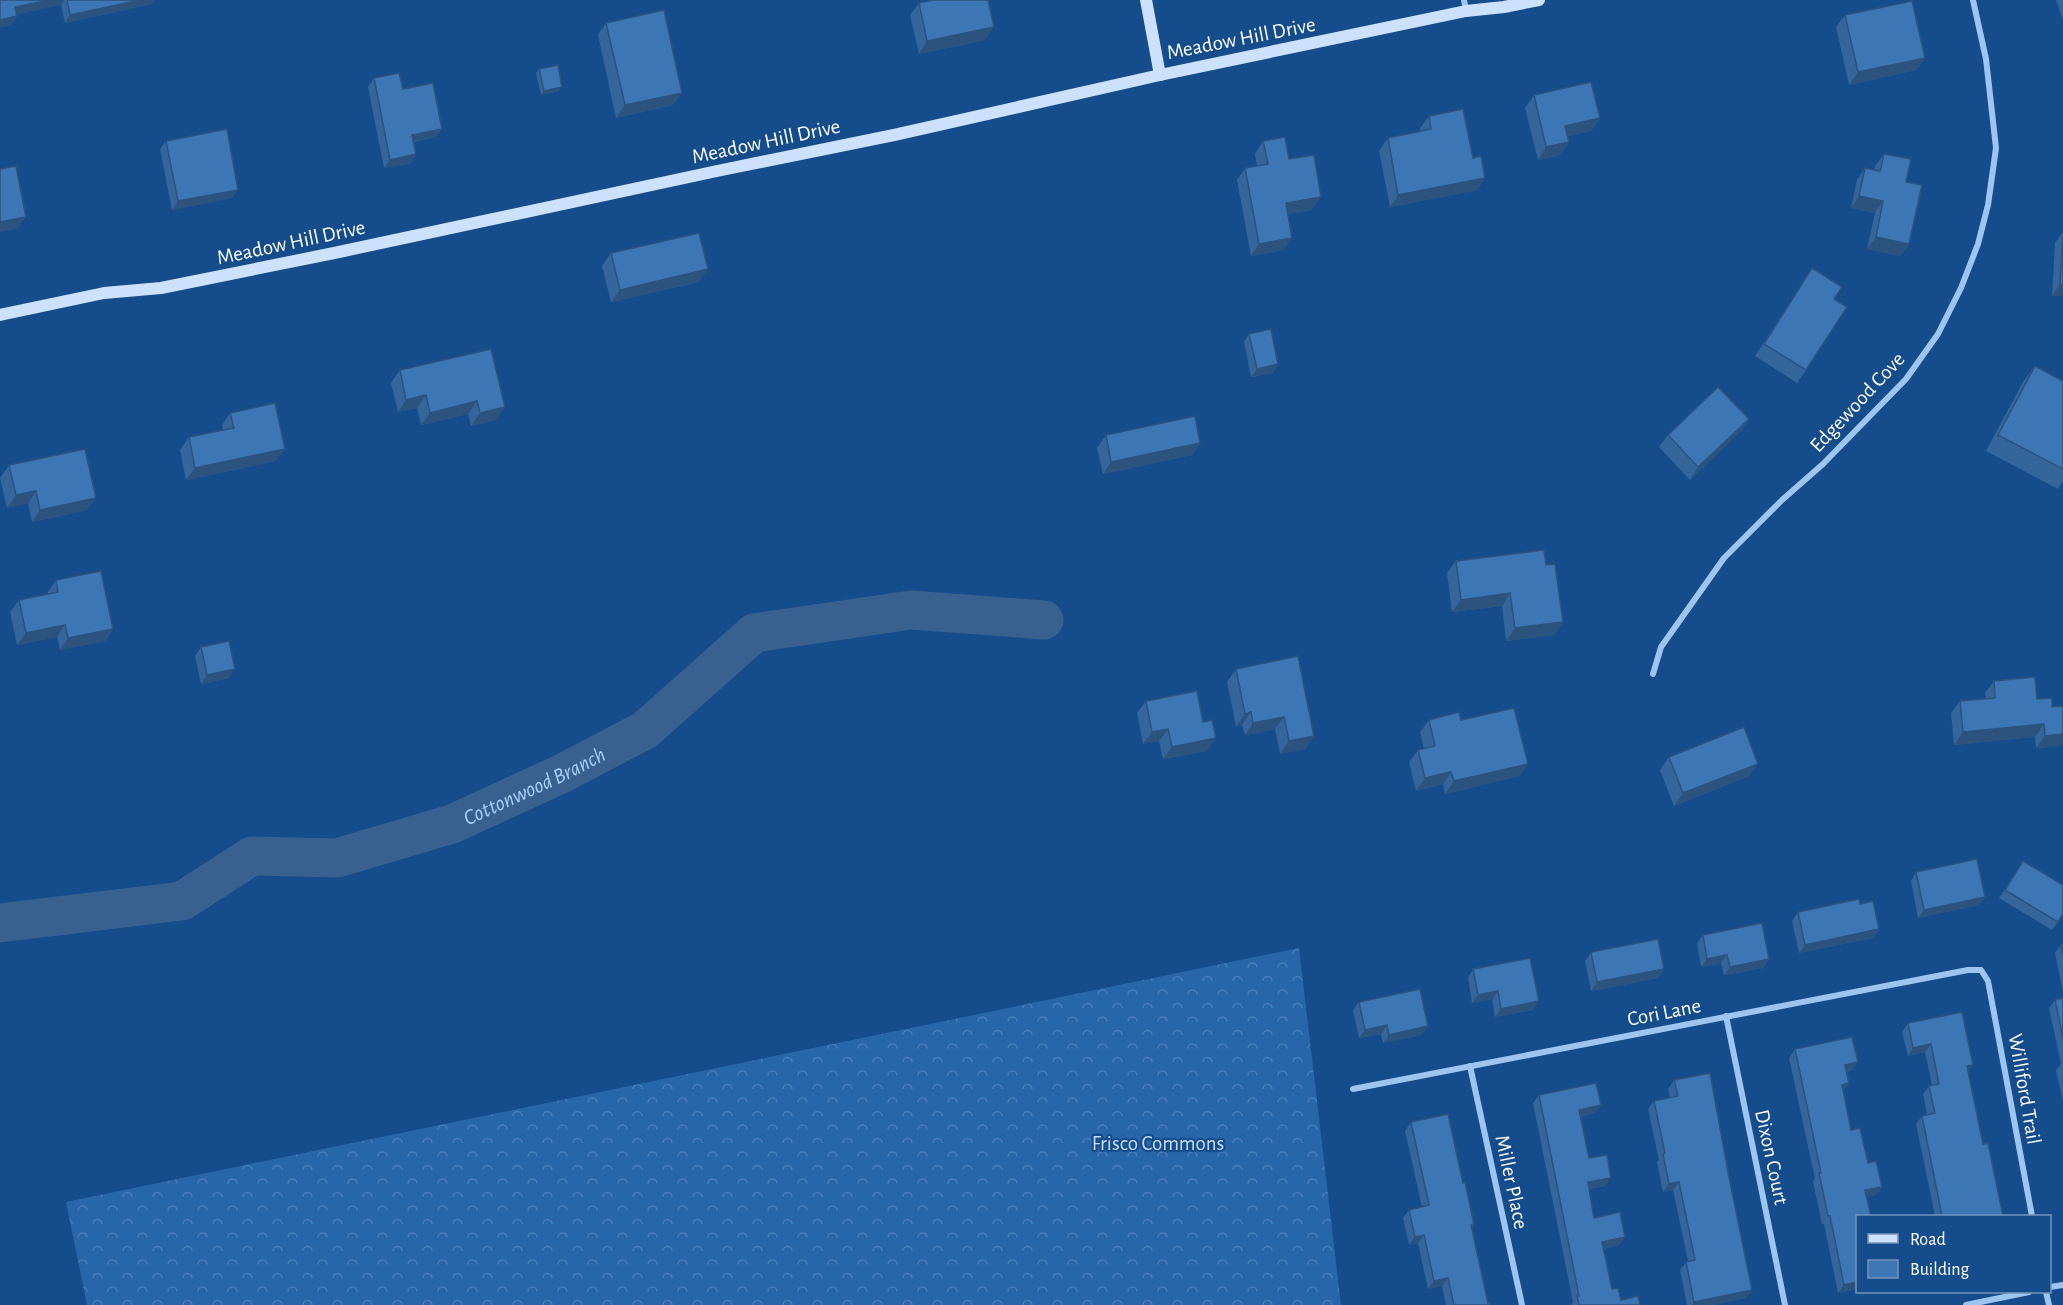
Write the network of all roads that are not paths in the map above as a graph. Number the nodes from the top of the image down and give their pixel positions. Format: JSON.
{"nodes":[{"id":1,"x":1146,"y":0,"type":"edge"},
{"id":2,"x":1539,"y":0,"type":"edge"},
{"id":3,"x":1973,"y":0,"type":"edge"},
{"id":4,"x":1465,"y":5,"type":"edge"},
{"id":5,"x":1160,"y":75,"type":"junction"},
{"id":6,"x":0,"y":315,"type":"edge"},
{"id":7,"x":1653,"y":674,"type":"dead end"},
{"id":8,"x":1981,"y":970,"type":"joint"},
{"id":9,"x":1726,"y":1016,"type":"junction"},
{"id":10,"x":1470,"y":1066,"type":"junction"},
{"id":11,"x":1353,"y":1089,"type":"dead end"},
{"id":12,"x":2032,"y":1215,"type":"edge"},
{"id":13,"x":2024,"y":1293,"type":"edge"},
{"id":14,"x":1522,"y":1305,"type":"edge"},
{"id":15,"x":1785,"y":1305,"type":"edge"},
{"id":16,"x":1966,"y":1305,"type":"edge"}],
"edges":[{"from":1,"to":5,"type":"street"},
{"from":2,"to":4,"type":"street","name":"Meadow Hill Drive"},
{"from":3,"to":7,"type":"street","name":"Edgewood Cove"},
{"from":4,"to":5,"type":"street","name":"Meadow Hill Drive"},
{"from":5,"to":6,"type":"street","name":"Meadow Hill Drive"},
{"from":8,"to":9,"type":"street","name":"Cori Lane"},
{"from":8,"to":12,"type":"street","name":"Williford Trail"},
{"from":9,"to":10,"type":"street","name":"Cori Lane"},
{"from":9,"to":15,"type":"street","name":"Dixon Court"},
{"from":10,"to":11,"type":"street","name":"Cori Lane"},
{"from":10,"to":14,"type":"street","name":"Miller Place"},
{"from":13,"to":16,"type":"street"}]}
